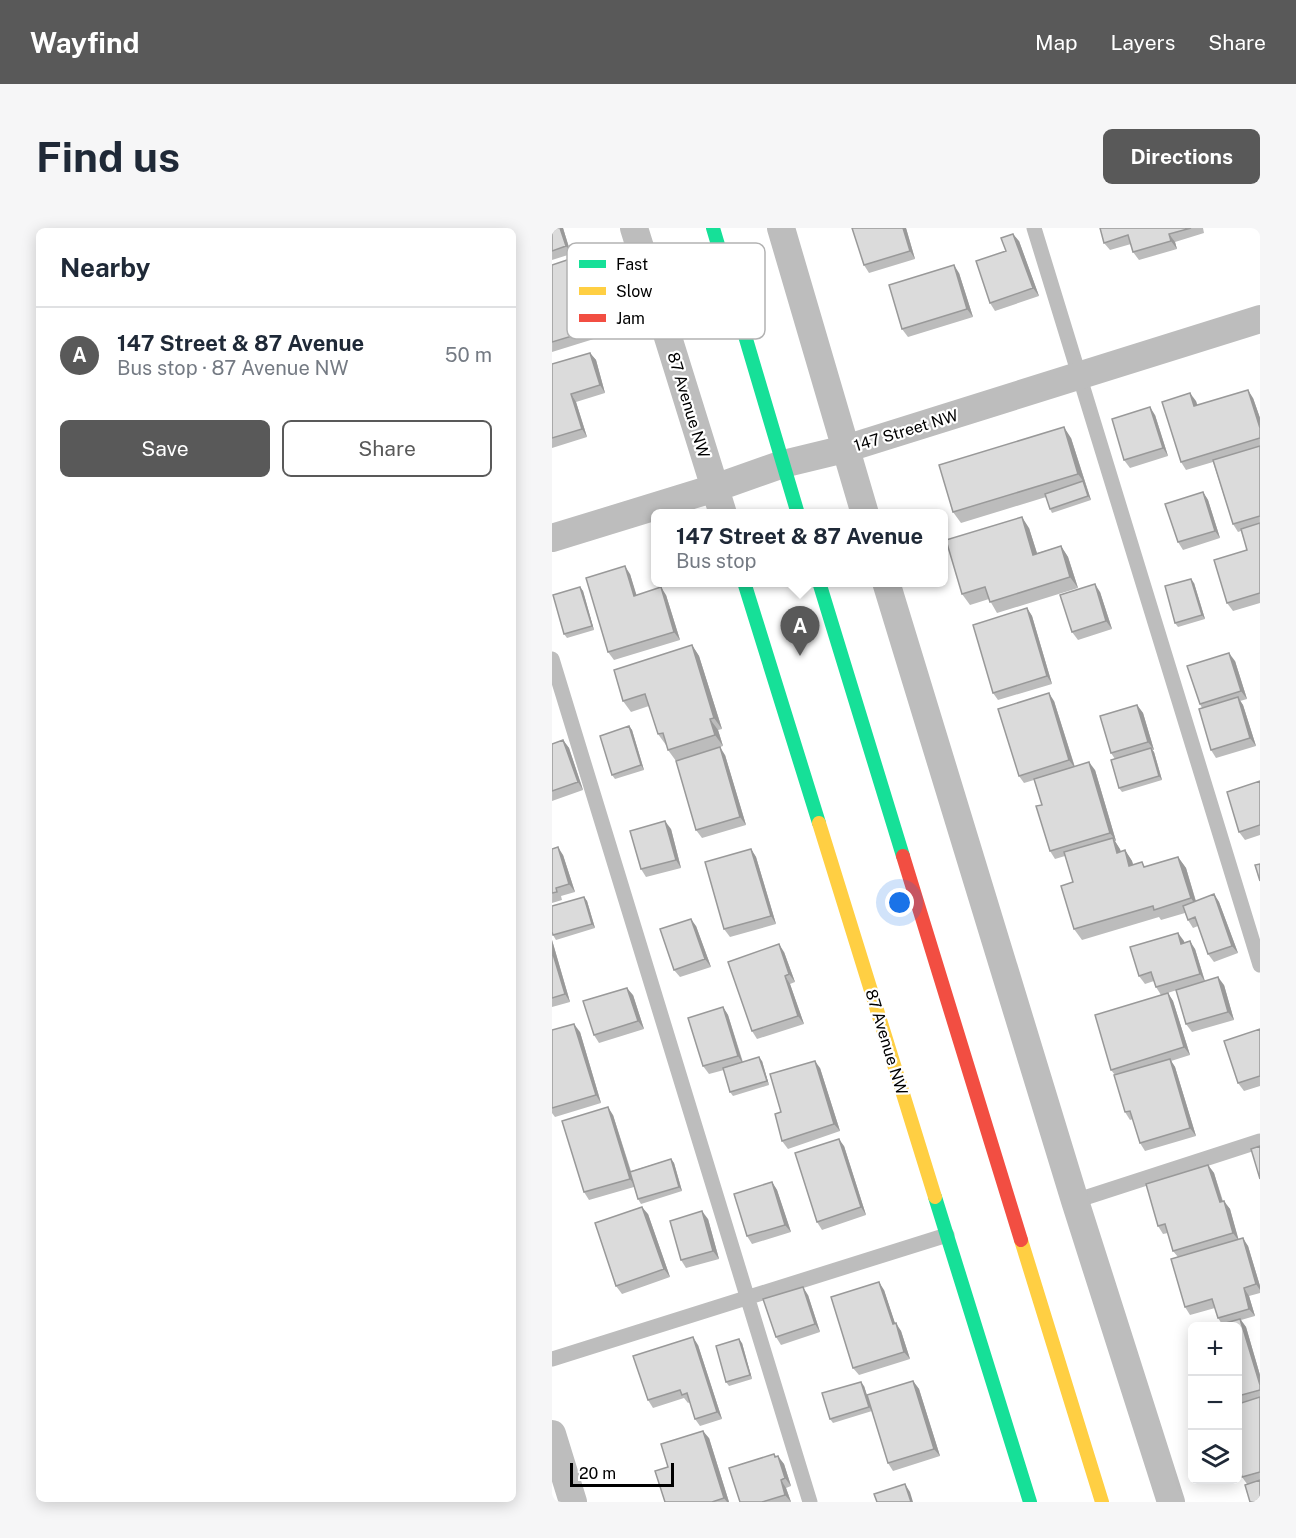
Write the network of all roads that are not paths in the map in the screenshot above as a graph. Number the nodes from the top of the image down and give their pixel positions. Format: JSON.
{"nodes":[{"id":1,"x":633,"y":228,"type":"edge"},
{"id":2,"x":714,"y":228,"type":"edge"},
{"id":3,"x":781,"y":228,"type":"edge"},
{"id":4,"x":1034,"y":228,"type":"edge"},
{"id":5,"x":638,"y":243,"type":"edge"},
{"id":6,"x":718,"y":243,"type":"edge"},
{"id":7,"x":1260,"y":319,"type":"edge"},
{"id":8,"x":668,"y":339,"type":"edge"},
{"id":9,"x":746,"y":339,"type":"edge"},
{"id":10,"x":1079,"y":376,"type":"junction"},
{"id":11,"x":845,"y":449,"type":"junction"},
{"id":12,"x":783,"y":464,"type":"junction"},
{"id":13,"x":719,"y":501,"type":"edge"},
{"id":14,"x":683,"y":509,"type":"edge"},
{"id":15,"x":797,"y":509,"type":"edge"},
{"id":16,"x":864,"y":509,"type":"edge"},
{"id":17,"x":651,"y":516,"type":"edge"},
{"id":18,"x":552,"y":538,"type":"edge"},
{"id":19,"x":746,"y":587,"type":"edge"},
{"id":20,"x":821,"y":587,"type":"edge"},
{"id":21,"x":888,"y":587,"type":"edge"},
{"id":22,"x":552,"y":659,"type":"edge"},
{"id":23,"x":1260,"y":965,"type":"edge"},
{"id":24,"x":1260,"y":1141,"type":"edge"},
{"id":25,"x":1075,"y":1201,"type":"junction"},
{"id":26,"x":947,"y":1235,"type":"junction"},
{"id":27,"x":747,"y":1298,"type":"junction"},
{"id":28,"x":552,"y":1359,"type":"edge"},
{"id":29,"x":552,"y":1434,"type":"edge"},
{"id":30,"x":573,"y":1502,"type":"edge"},
{"id":31,"x":810,"y":1502,"type":"edge"},
{"id":32,"x":1030,"y":1502,"type":"edge"},
{"id":33,"x":1102,"y":1502,"type":"edge"},
{"id":34,"x":1171,"y":1502,"type":"edge"}],
"edges":[{"from":1,"to":5,"type":"street","name":"87 Avenue NW"},
{"from":2,"to":6,"type":"main road"},
{"from":3,"to":11,"type":"street"},
{"from":4,"to":10,"type":"lane"},
{"from":7,"to":10,"type":"street","name":"147 Street NW"},
{"from":8,"to":13,"type":"street","name":"87 Avenue NW"},
{"from":9,"to":12,"type":"main road"},
{"from":10,"to":11,"type":"street","name":"147 Street NW"},
{"from":10,"to":23,"type":"lane"},
{"from":11,"to":12,"type":"street","name":"147 Street NW"},
{"from":11,"to":16,"type":"street"},
{"from":12,"to":13,"type":"street","name":"147 Street NW"},
{"from":12,"to":15,"type":"main road"},
{"from":13,"to":14,"type":"street","name":"147 Street NW"},
{"from":17,"to":18,"type":"street","name":"147 Street NW"},
{"from":19,"to":26,"type":"main road","name":"87 Avenue NW"},
{"from":20,"to":33,"type":"main road"},
{"from":21,"to":25,"type":"street"},
{"from":22,"to":27,"type":"lane"},
{"from":24,"to":25,"type":"lane"},
{"from":25,"to":34,"type":"street"},
{"from":26,"to":27,"type":"lane"},
{"from":26,"to":32,"type":"main road","name":"87 Avenue NW"},
{"from":27,"to":28,"type":"lane"},
{"from":27,"to":31,"type":"lane"},
{"from":29,"to":30,"type":"street"}]}
